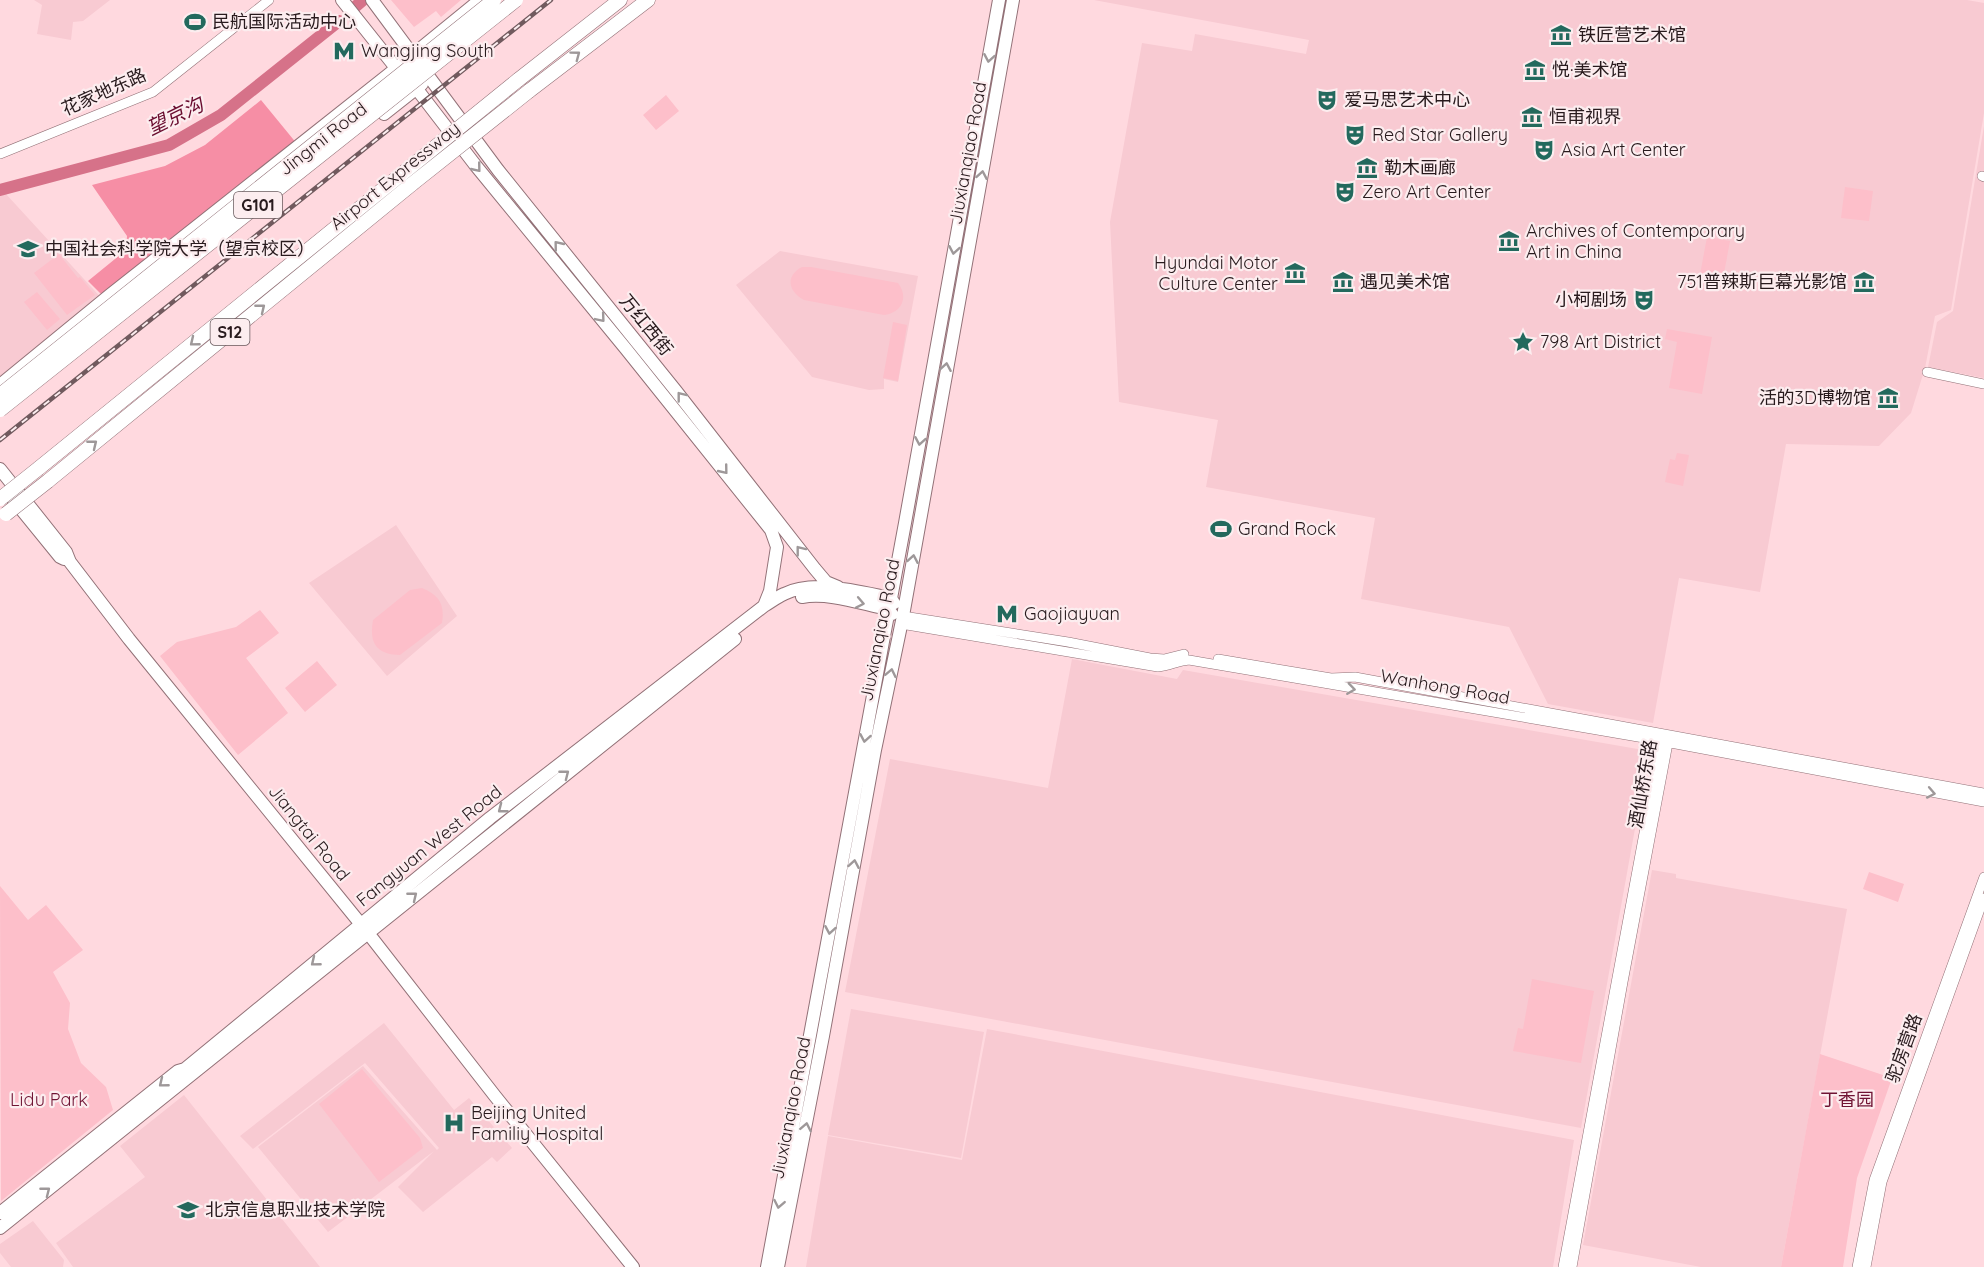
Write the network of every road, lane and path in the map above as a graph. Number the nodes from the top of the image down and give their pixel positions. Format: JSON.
{"nodes":[{"id":1,"x":269,"y":0,"type":"edge"},
{"id":2,"x":342,"y":0,"type":"edge"},
{"id":3,"x":372,"y":0,"type":"edge"},
{"id":4,"x":516,"y":0,"type":"edge"},
{"id":5,"x":527,"y":0,"type":"edge"},
{"id":6,"x":620,"y":0,"type":"edge"},
{"id":7,"x":648,"y":0,"type":"edge"},
{"id":8,"x":999,"y":0,"type":"edge"},
{"id":9,"x":1013,"y":0,"type":"edge"},
{"id":10,"x":492,"y":3,"type":"edge"},
{"id":11,"x":398,"y":34,"type":"junction"},
{"id":12,"x":381,"y":48,"type":"junction"},
{"id":13,"x":413,"y":54,"type":"junction"},
{"id":14,"x":396,"y":68,"type":"junction"},
{"id":15,"x":430,"y":77,"type":"junction"},
{"id":16,"x":416,"y":88,"type":"junction"},
{"id":17,"x":0,"y":154,"type":"edge"},
{"id":18,"x":407,"y":179,"type":"junction"},
{"id":19,"x":1927,"y":372,"type":"dead end"},
{"id":20,"x":1984,"y":384,"type":"edge"},
{"id":21,"x":0,"y":386,"type":"edge"},
{"id":22,"x":0,"y":395,"type":"edge"},
{"id":23,"x":0,"y":410,"type":"edge"},
{"id":24,"x":0,"y":417,"type":"edge"},
{"id":25,"x":0,"y":470,"type":"edge"},
{"id":26,"x":0,"y":482,"type":"edge"},
{"id":27,"x":0,"y":499,"type":"edge"},
{"id":28,"x":3,"y":517,"type":"edge"},
{"id":29,"x":70,"y":562,"type":"junction"},
{"id":30,"x":842,"y":589,"type":"junction"},
{"id":31,"x":889,"y":603,"type":"junction"},
{"id":32,"x":764,"y":606,"type":"junction"},
{"id":33,"x":902,"y":620,"type":"junction"},
{"id":34,"x":1666,"y":740,"type":"junction"},
{"id":35,"x":1984,"y":793,"type":"edge"},
{"id":36,"x":1984,"y":802,"type":"edge"},
{"id":37,"x":1984,"y":877,"type":"edge"},
{"id":38,"x":1984,"y":898,"type":"edge"},
{"id":39,"x":364,"y":929,"type":"junction"},
{"id":40,"x":0,"y":1214,"type":"edge"},
{"id":41,"x":0,"y":1228,"type":"edge"},
{"id":42,"x":633,"y":1267,"type":"edge"},
{"id":43,"x":767,"y":1267,"type":"edge"},
{"id":44,"x":778,"y":1267,"type":"edge"},
{"id":45,"x":1563,"y":1267,"type":"edge"},
{"id":46,"x":1572,"y":1267,"type":"edge"},
{"id":47,"x":1857,"y":1267,"type":"edge"},
{"id":48,"x":1866,"y":1267,"type":"edge"}],
"edges":[{"from":1,"to":17,"type":"street","name":"花家地东路"},
{"from":2,"to":12,"type":"main road","name":"万红西街"},
{"from":3,"to":11,"type":"main road","name":"万红西街"},
{"from":4,"to":10,"type":"highway","number":"G101","bridge":true},
{"from":5,"to":10,"type":"highway","bridge":true},
{"from":5,"to":15,"type":"main road","name":"Jingmi Road"},
{"from":6,"to":18,"type":"highway","name":"Airport Expressway","number":"S12","bridge":true},
{"from":18,"to":7,"type":"highway","name":"Airport Expressway","number":"S12","one_way":true,"bridge":true},
{"from":8,"to":31,"type":"main road","name":"Jiuxianqiao Road","one_way":true},
{"from":33,"to":9,"type":"main road","name":"Jiuxianqiao Road","one_way":true},
{"from":10,"to":13,"type":"main road","name":"Jingmi Road"},
{"from":10,"to":22,"type":"highway","number":"G101","bridge":true},
{"from":10,"to":23,"type":"highway","number":"G101","bridge":true},
{"from":11,"to":12,"type":"main road"},
{"from":11,"to":13,"type":"main road","name":"万红西街"},
{"from":12,"to":14,"type":"main road","name":"万红西街"},
{"from":13,"to":14,"type":"main road","name":"Jingmi Road","number":"G101"},
{"from":13,"to":15,"type":"main road","name":"万红西街"},
{"from":14,"to":16,"type":"main road","name":"万红西街"},
{"from":14,"to":21,"type":"main road","name":"Jingmi Road","number":"G101"},
{"from":15,"to":16,"type":"main road","name":"Jingmi Road","number":"G101"},
{"from":30,"to":15,"type":"main road","name":"万红西街","one_way":true},
{"from":16,"to":24,"type":"main road","name":"Jingmi Road","number":"G101"},
{"from":16,"to":32,"type":"main road","name":"万红西街","one_way":true},
{"from":18,"to":27,"type":"highway","name":"Airport Expressway","number":"S12","one_way":true,"bridge":true},
{"from":28,"to":18,"type":"highway","name":"Airport Expressway","number":"S12","one_way":true,"bridge":true},
{"from":19,"to":20,"type":"street"},
{"from":25,"to":29,"type":"main road","name":"Jiangtai Road"},
{"from":26,"to":29,"type":"main road","name":"Jiangtai Road"},
{"from":29,"to":39,"type":"main road","name":"Jiangtai Road"},
{"from":30,"to":31,"type":"main road","name":"Fangyuan West Road"},
{"from":30,"to":32,"type":"main road","name":"Fangyuan West Road"},
{"from":31,"to":33,"type":"main road"},
{"from":39,"to":31,"type":"main road","name":"Fangyuan West Road","one_way":true},
{"from":31,"to":43,"type":"main road","name":"Jiuxianqiao Road","one_way":true},
{"from":32,"to":39,"type":"main road","name":"Fangyuan West Road","one_way":true},
{"from":33,"to":34,"type":"street","name":"Wanhong Road"},
{"from":44,"to":33,"type":"main road","name":"Jiuxianqiao Road","one_way":true},
{"from":34,"to":35,"type":"street","name":"Wanhong Road"},
{"from":34,"to":36,"type":"street","name":"Wanhong Road","one_way":true},
{"from":34,"to":45,"type":"street","name":"酒仙桥东路"},
{"from":34,"to":46,"type":"street","name":"酒仙桥东路"},
{"from":37,"to":47,"type":"street","name":"驼房营路"},
{"from":38,"to":48,"type":"street","name":"驼房营路"},
{"from":39,"to":40,"type":"main road","name":"Fangyuan West Road","one_way":true},
{"from":41,"to":39,"type":"main road","name":"Fangyuan West Road","one_way":true},
{"from":39,"to":42,"type":"main road","name":"Jiangtai Road"}]}
